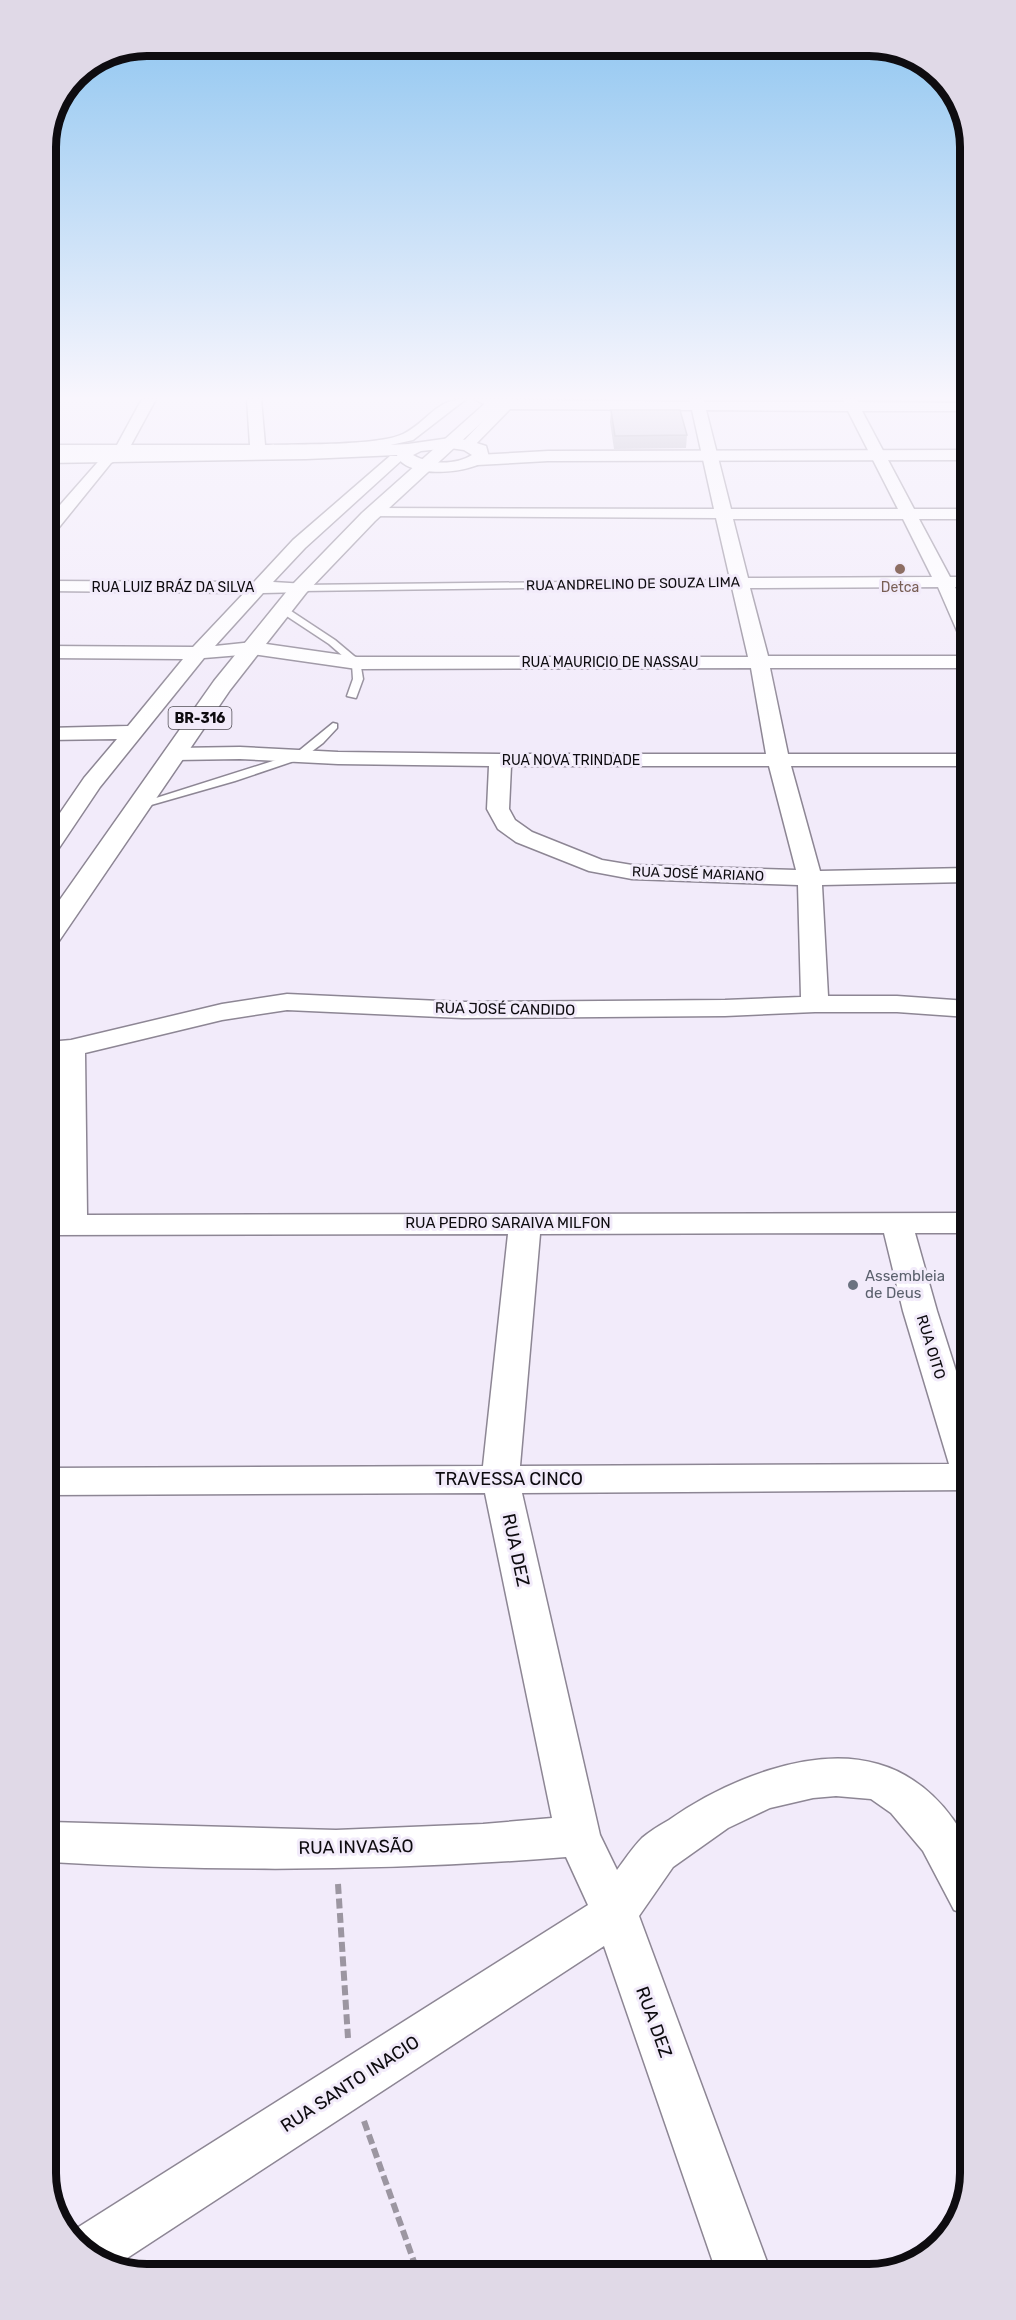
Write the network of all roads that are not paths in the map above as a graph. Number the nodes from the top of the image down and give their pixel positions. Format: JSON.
{"nodes":[{"id":1,"x":344,"y":507,"type":"edge"},
{"id":2,"x":375,"y":507,"type":"edge"},
{"id":3,"x":723,"y":507,"type":"edge"},
{"id":4,"x":905,"y":507,"type":"edge"},
{"id":5,"x":371,"y":513,"type":"junction"},
{"id":6,"x":724,"y":513,"type":"junction"},
{"id":7,"x":908,"y":513,"type":"junction"},
{"id":8,"x":960,"y":513,"type":"edge"},
{"id":9,"x":944,"y":582,"type":"junction"},
{"id":10,"x":960,"y":582,"type":"edge"},
{"id":11,"x":739,"y":583,"type":"junction"},
{"id":12,"x":56,"y":586,"type":"edge"},
{"id":13,"x":260,"y":588,"type":"junction"},
{"id":14,"x":300,"y":588,"type":"junction"},
{"id":15,"x":282,"y":609,"type":"junction"},
{"id":16,"x":960,"y":617,"type":"edge"},
{"id":17,"x":253,"y":648,"type":"junction"},
{"id":18,"x":56,"y":652,"type":"edge"},
{"id":19,"x":198,"y":653,"type":"junction"},
{"id":20,"x":759,"y":662,"type":"junction"},
{"id":21,"x":960,"y":662,"type":"edge"},
{"id":22,"x":357,"y":663,"type":"junction"},
{"id":23,"x":352,"y":696,"type":"dead end"},
{"id":24,"x":333,"y":726,"type":"dead end"},
{"id":25,"x":132,"y":732,"type":"junction"},
{"id":26,"x":56,"y":734,"type":"edge"},
{"id":27,"x":176,"y":754,"type":"junction"},
{"id":28,"x":299,"y":756,"type":"junction"},
{"id":29,"x":778,"y":759,"type":"junction"},
{"id":30,"x":500,"y":760,"type":"junction"},
{"id":31,"x":960,"y":760,"type":"edge"},
{"id":32,"x":140,"y":805,"type":"junction"},
{"id":33,"x":56,"y":835,"type":"edge"},
{"id":34,"x":960,"y":874,"type":"edge"},
{"id":35,"x":810,"y":878,"type":"junction"},
{"id":36,"x":56,"y":925,"type":"edge"},
{"id":37,"x":815,"y":1004,"type":"junction"},
{"id":38,"x":960,"y":1008,"type":"edge"},
{"id":39,"x":59,"y":1049,"type":"edge"},
{"id":40,"x":525,"y":1223,"type":"junction"},
{"id":41,"x":897,"y":1223,"type":"junction"},
{"id":42,"x":960,"y":1223,"type":"edge"},
{"id":43,"x":59,"y":1225,"type":"edge"},
{"id":44,"x":960,"y":1440,"type":"edge"},
{"id":45,"x":960,"y":1477,"type":"edge"},
{"id":46,"x":501,"y":1479,"type":"junction"},
{"id":47,"x":56,"y":1482,"type":"edge"},
{"id":48,"x":578,"y":1836,"type":"junction"},
{"id":49,"x":56,"y":1842,"type":"edge"},
{"id":50,"x":960,"y":1875,"type":"edge"},
{"id":51,"x":615,"y":1913,"type":"junction"},
{"id":52,"x":94,"y":2248,"type":"edge"},
{"id":53,"x":740,"y":2264,"type":"edge"}],
"edges":[{"from":1,"to":13,"type":"street"},
{"from":2,"to":5,"type":"main road","number":"BR-316"},
{"from":3,"to":6,"type":"street"},
{"from":4,"to":7,"type":"street"},
{"from":5,"to":6,"type":"street"},
{"from":5,"to":14,"type":"main road","number":"BR-316"},
{"from":6,"to":7,"type":"street"},
{"from":6,"to":11,"type":"street"},
{"from":7,"to":8,"type":"street"},
{"from":7,"to":9,"type":"street"},
{"from":9,"to":10,"type":"street","name":"RUA ANDRELINO DE SOUZA LIMA"},
{"from":9,"to":11,"type":"street","name":"RUA ANDRELINO DE SOUZA LIMA"},
{"from":9,"to":16,"type":"street"},
{"from":11,"to":14,"type":"lane","name":"RUA ANDRELINO DE SOUZA LIMA"},
{"from":11,"to":20,"type":"street"},
{"from":12,"to":13,"type":"street","name":"RUA LUIZ BRÁZ DA SILVA"},
{"from":13,"to":14,"type":"street","name":"RUA LUIZ BRÁZ DA SILVA"},
{"from":13,"to":19,"type":"street"},
{"from":14,"to":15,"type":"main road","number":"BR-316"},
{"from":15,"to":17,"type":"main road","number":"BR-316"},
{"from":15,"to":22,"type":"lane"},
{"from":17,"to":19,"type":"street","name":"RUA MAURICIO DE NASSAU"},
{"from":17,"to":22,"type":"street","name":"RUA MAURICIO DE NASSAU"},
{"from":17,"to":27,"type":"main road","number":"BR-316"},
{"from":18,"to":19,"type":"street","name":"RUA MAURICIO DE NASSAU"},
{"from":19,"to":25,"type":"street"},
{"from":20,"to":21,"type":"street","name":"RUA MAURICIO DE NASSAU"},
{"from":20,"to":22,"type":"street","name":"RUA MAURICIO DE NASSAU"},
{"from":20,"to":29,"type":"street"},
{"from":22,"to":23,"type":"lane"},
{"from":24,"to":28,"type":"lane"},
{"from":25,"to":26,"type":"street"},
{"from":25,"to":33,"type":"street"},
{"from":27,"to":28,"type":"street","name":"RUA NOVA TRINDADE"},
{"from":27,"to":32,"type":"main road","number":"BR-316"},
{"from":28,"to":30,"type":"street","name":"RUA NOVA TRINDADE"},
{"from":28,"to":32,"type":"lane"},
{"from":29,"to":30,"type":"street","name":"RUA NOVA TRINDADE"},
{"from":29,"to":31,"type":"street","name":"RUA NOVA TRINDADE"},
{"from":29,"to":35,"type":"street"},
{"from":30,"to":35,"type":"street","name":"RUA JOSÉ MARIANO"},
{"from":32,"to":36,"type":"main road","number":"BR-316"},
{"from":34,"to":35,"type":"street","name":"RUA JOSÉ MARIANO"},
{"from":35,"to":37,"type":"street"},
{"from":37,"to":38,"type":"street","name":"RUA JOSÉ CANDIDO"},
{"from":37,"to":39,"type":"street","name":"RUA JOSÉ CANDIDO"},
{"from":39,"to":43,"type":"street"},
{"from":40,"to":41,"type":"street","name":"RUA PEDRO SARAIVA MILFON"},
{"from":40,"to":43,"type":"street","name":"RUA PEDRO SARAIVA MILFON"},
{"from":40,"to":46,"type":"street","name":"RUA DEZ"},
{"from":41,"to":42,"type":"street","name":"RUA PEDRO SARAIVA MILFON"},
{"from":41,"to":44,"type":"street","name":"RUA OITO"},
{"from":45,"to":46,"type":"street","name":"TRAVESSA CINCO"},
{"from":46,"to":47,"type":"street","name":"TRAVESSA CINCO"},
{"from":46,"to":48,"type":"street","name":"RUA DEZ"},
{"from":48,"to":49,"type":"street","name":"RUA INVASÃO"},
{"from":48,"to":51,"type":"street"},
{"from":50,"to":51,"type":"street"},
{"from":51,"to":52,"type":"street","name":"RUA SANTO INACIO"},
{"from":51,"to":53,"type":"street","name":"RUA DEZ"}]}
